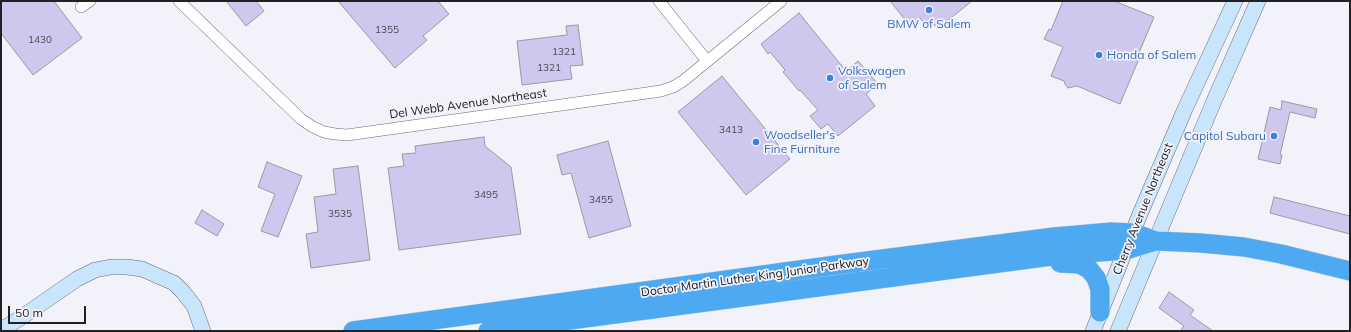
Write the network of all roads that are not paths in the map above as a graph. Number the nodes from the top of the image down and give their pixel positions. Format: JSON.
{"nodes":[{"id":1,"x":179,"y":1,"type":"edge"},
{"id":2,"x":659,"y":1,"type":"edge"},
{"id":3,"x":781,"y":1,"type":"edge"},
{"id":4,"x":1235,"y":1,"type":"edge"},
{"id":5,"x":1251,"y":1,"type":"edge"},
{"id":6,"x":1258,"y":1,"type":"edge"},
{"id":7,"x":1251,"y":17,"type":"junction"},
{"id":8,"x":707,"y":61,"type":"junction"},
{"id":9,"x":1156,"y":241,"type":"junction"},
{"id":10,"x":1130,"y":242,"type":"junction"},
{"id":11,"x":1350,"y":271,"type":"edge"},
{"id":12,"x":853,"y":282,"type":"junction"},
{"id":13,"x":1100,"y":312,"type":"junction"},
{"id":14,"x":1122,"y":329,"type":"edge"},
{"id":15,"x":1,"y":330,"type":"edge"},
{"id":16,"x":203,"y":331,"type":"edge"},
{"id":17,"x":353,"y":331,"type":"edge"},
{"id":18,"x":488,"y":331,"type":"edge"},
{"id":19,"x":1093,"y":331,"type":"edge"}],
"edges":[{"from":1,"to":8,"type":"street","name":"Del Webb Avenue Northeast"},
{"from":2,"to":8,"type":"street"},
{"from":3,"to":8,"type":"street","name":"Del Webb Avenue Northeast"},
{"from":4,"to":10,"type":"main road","name":"Cherry Avenue Northeast"},
{"from":5,"to":7,"type":"main road"},
{"from":6,"to":7,"type":"main road","name":"Cherry Avenue Northeast"},
{"from":7,"to":9,"type":"main road","name":"Cherry Avenue Northeast"},
{"from":9,"to":10,"type":"highway","name":"Doctor Martin Luther King Junior Parkway"},
{"from":9,"to":11,"type":"highway","name":"Doctor Martin Luther King Junior Parkway"},
{"from":9,"to":14,"type":"main road","name":"Cherry Avenue Northeast"},
{"from":10,"to":12,"type":"highway","name":"Doctor Martin Luther King Junior Parkway"},
{"from":10,"to":13,"type":"main road","name":"Cherry Avenue Northeast"},
{"from":10,"to":17,"type":"highway","name":"Doctor Martin Luther King Junior Parkway"},
{"from":12,"to":13,"type":"highway"},
{"from":12,"to":18,"type":"highway","name":"Doctor Martin Luther King Junior Parkway"},
{"from":13,"to":19,"type":"main road","name":"Cherry Avenue Northeast"},
{"from":15,"to":16,"type":"main road"}]}
